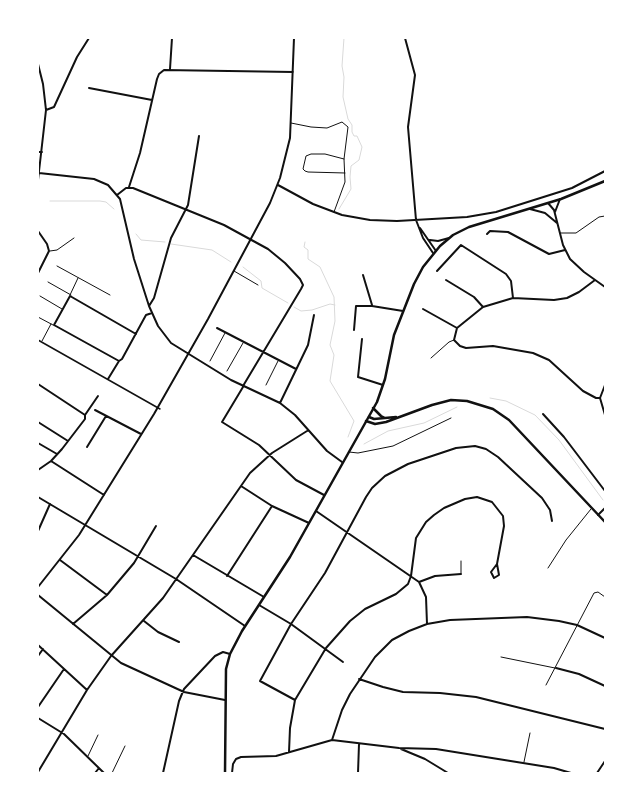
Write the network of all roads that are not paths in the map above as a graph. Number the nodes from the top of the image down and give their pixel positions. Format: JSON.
{"nodes":[{"id":1,"x":89,"y":38,"type":"edge"},
{"id":2,"x":172,"y":38,"type":"edge"},
{"id":3,"x":294,"y":38,"type":"edge"},
{"id":4,"x":405,"y":38,"type":"edge"},
{"id":5,"x":38,"y":64,"type":"edge"},
{"id":6,"x":170,"y":69,"type":"junction"},
{"id":7,"x":293,"y":72,"type":"junction"},
{"id":8,"x":89,"y":88,"type":"dead end"},
{"id":9,"x":152,"y":100,"type":"junction"},
{"id":10,"x":46,"y":110,"type":"junction"},
{"id":11,"x":291,"y":123,"type":"junction"},
{"id":12,"x":199,"y":136,"type":"dead end"},
{"id":13,"x":38,"y":152,"type":"edge"},
{"id":14,"x":42,"y":152,"type":"junction"},
{"id":15,"x":344,"y":159,"type":"junction"},
{"id":16,"x":605,"y":171,"type":"edge"},
{"id":17,"x":346,"y":172,"type":"junction"},
{"id":18,"x":39,"y":173,"type":"edge"},
{"id":19,"x":38,"y":180,"type":"edge"},
{"id":20,"x":605,"y":181,"type":"edge"},
{"id":21,"x":278,"y":185,"type":"junction"},
{"id":22,"x":129,"y":187,"type":"junction"},
{"id":23,"x":117,"y":194,"type":"junction"},
{"id":24,"x":561,"y":199,"type":"junction"},
{"id":25,"x":548,"y":203,"type":"junction"},
{"id":26,"x":186,"y":209,"type":"junction"},
{"id":27,"x":529,"y":209,"type":"junction"},
{"id":28,"x":334,"y":213,"type":"junction"},
{"id":29,"x":555,"y":213,"type":"junction"},
{"id":30,"x":605,"y":216,"type":"edge"},
{"id":31,"x":416,"y":220,"type":"junction"},
{"id":32,"x":557,"y":224,"type":"junction"},
{"id":33,"x":418,"y":226,"type":"junction"},
{"id":34,"x":38,"y":231,"type":"edge"},
{"id":35,"x":487,"y":234,"type":"dead end"},
{"id":36,"x":559,"y":234,"type":"junction"},
{"id":37,"x":453,"y":235,"type":"junction"},
{"id":38,"x":74,"y":238,"type":"dead end"},
{"id":39,"x":251,"y":239,"type":"junction"},
{"id":40,"x":430,"y":240,"type":"junction"},
{"id":41,"x":565,"y":250,"type":"junction"},
{"id":42,"x":50,"y":251,"type":"junction"},
{"id":43,"x":434,"y":252,"type":"junction"},
{"id":44,"x":56,"y":266,"type":"dead end"},
{"id":45,"x":234,"y":271,"type":"junction"},
{"id":46,"x":437,"y":271,"type":"dead end"},
{"id":47,"x":38,"y":273,"type":"edge"},
{"id":48,"x":362,"y":275,"type":"dead end"},
{"id":49,"x":79,"y":277,"type":"junction"},
{"id":50,"x":446,"y":280,"type":"dead end"},
{"id":51,"x":594,"y":280,"type":"junction"},
{"id":52,"x":48,"y":282,"type":"dead end"},
{"id":53,"x":258,"y":284,"type":"dead end"},
{"id":54,"x":605,"y":287,"type":"edge"},
{"id":55,"x":70,"y":295,"type":"junction"},
{"id":56,"x":110,"y":295,"type":"dead end"},
{"id":57,"x":40,"y":296,"type":"dead end"},
{"id":58,"x":513,"y":298,"type":"junction"},
{"id":59,"x":149,"y":306,"type":"junction"},
{"id":60,"x":372,"y":306,"type":"junction"},
{"id":61,"x":483,"y":307,"type":"junction"},
{"id":62,"x":63,"y":309,"type":"junction"},
{"id":63,"x":423,"y":309,"type":"dead end"},
{"id":64,"x":404,"y":311,"type":"junction"},
{"id":65,"x":152,"y":313,"type":"junction"},
{"id":66,"x":314,"y":315,"type":"dead end"},
{"id":67,"x":38,"y":316,"type":"edge"},
{"id":68,"x":51,"y":324,"type":"junction"},
{"id":69,"x":54,"y":325,"type":"junction"},
{"id":70,"x":217,"y":328,"type":"dead end"},
{"id":71,"x":457,"y":328,"type":"junction"},
{"id":72,"x":354,"y":330,"type":"dead end"},
{"id":73,"x":225,"y":332,"type":"junction"},
{"id":74,"x":136,"y":334,"type":"junction"},
{"id":75,"x":362,"y":339,"type":"dead end"},
{"id":76,"x":38,"y":340,"type":"edge"},
{"id":77,"x":454,"y":340,"type":"junction"},
{"id":78,"x":42,"y":342,"type":"junction"},
{"id":79,"x":244,"y":343,"type":"junction"},
{"id":80,"x":262,"y":352,"type":"junction"},
{"id":81,"x":188,"y":355,"type":"junction"},
{"id":82,"x":431,"y":358,"type":"dead end"},
{"id":83,"x":119,"y":361,"type":"junction"},
{"id":84,"x":210,"y":361,"type":"dead end"},
{"id":85,"x":279,"y":361,"type":"junction"},
{"id":86,"x":296,"y":369,"type":"junction"},
{"id":87,"x":227,"y":371,"type":"dead end"},
{"id":88,"x":108,"y":379,"type":"dead end"},
{"id":89,"x":38,"y":384,"type":"edge"},
{"id":90,"x":266,"y":385,"type":"dead end"},
{"id":91,"x":383,"y":385,"type":"junction"},
{"id":92,"x":605,"y":385,"type":"edge"},
{"id":93,"x":243,"y":386,"type":"junction"},
{"id":94,"x":98,"y":396,"type":"dead end"},
{"id":95,"x":600,"y":398,"type":"junction"},
{"id":96,"x":280,"y":403,"type":"junction"},
{"id":97,"x":373,"y":408,"type":"junction"},
{"id":98,"x":159,"y":409,"type":"junction"},
{"id":99,"x":95,"y":410,"type":"dead end"},
{"id":100,"x":543,"y":414,"type":"dead end"},
{"id":101,"x":86,"y":415,"type":"junction"},
{"id":102,"x":605,"y":415,"type":"edge"},
{"id":103,"x":106,"y":416,"type":"junction"},
{"id":104,"x":401,"y":416,"type":"junction"},
{"id":105,"x":369,"y":417,"type":"junction"},
{"id":106,"x":386,"y":418,"type":"junction"},
{"id":107,"x":451,"y":418,"type":"dead end"},
{"id":108,"x":366,"y":421,"type":"junction"},
{"id":109,"x":38,"y":422,"type":"edge"},
{"id":110,"x":308,"y":431,"type":"junction"},
{"id":111,"x":141,"y":434,"type":"junction"},
{"id":112,"x":68,"y":441,"type":"junction"},
{"id":113,"x":38,"y":443,"type":"edge"},
{"id":114,"x":87,"y":447,"type":"dead end"},
{"id":115,"x":348,"y":452,"type":"junction"},
{"id":116,"x":57,"y":454,"type":"junction"},
{"id":117,"x":270,"y":455,"type":"junction"},
{"id":118,"x":51,"y":460,"type":"junction"},
{"id":119,"x":342,"y":462,"type":"junction"},
{"id":120,"x":38,"y":470,"type":"edge"},
{"id":121,"x":241,"y":486,"type":"junction"},
{"id":122,"x":605,"y":491,"type":"edge"},
{"id":123,"x":104,"y":495,"type":"junction"},
{"id":124,"x":324,"y":495,"type":"junction"},
{"id":125,"x":38,"y":497,"type":"edge"},
{"id":126,"x":50,"y":504,"type":"junction"},
{"id":127,"x":272,"y":506,"type":"junction"},
{"id":128,"x":605,"y":508,"type":"edge"},
{"id":129,"x":592,"y":509,"type":"junction"},
{"id":130,"x":316,"y":511,"type":"junction"},
{"id":131,"x":598,"y":515,"type":"junction"},
{"id":132,"x":552,"y":521,"type":"dead end"},
{"id":133,"x":605,"y":522,"type":"edge"},
{"id":134,"x":309,"y":523,"type":"junction"},
{"id":135,"x":85,"y":525,"type":"junction"},
{"id":136,"x":156,"y":526,"type":"dead end"},
{"id":137,"x":38,"y":531,"type":"edge"},
{"id":138,"x":347,"y":531,"type":"junction"},
{"id":139,"x":193,"y":555,"type":"junction"},
{"id":140,"x":137,"y":557,"type":"junction"},
{"id":141,"x":60,"y":560,"type":"junction"},
{"id":142,"x":461,"y":561,"type":"dead end"},
{"id":143,"x":496,"y":564,"type":"junction"},
{"id":144,"x":548,"y":568,"type":"dead end"},
{"id":145,"x":461,"y":574,"type":"joint"},
{"id":146,"x":227,"y":576,"type":"junction"},
{"id":147,"x":411,"y":576,"type":"junction"},
{"id":148,"x":176,"y":579,"type":"junction"},
{"id":149,"x":419,"y":582,"type":"junction"},
{"id":150,"x":38,"y":587,"type":"edge"},
{"id":151,"x":38,"y":595,"type":"edge"},
{"id":152,"x":107,"y":595,"type":"junction"},
{"id":153,"x":264,"y":597,"type":"junction"},
{"id":154,"x":605,"y":598,"type":"edge"},
{"id":155,"x":259,"y":605,"type":"junction"},
{"id":156,"x":144,"y":621,"type":"junction"},
{"id":157,"x":73,"y":624,"type":"junction"},
{"id":158,"x":291,"y":624,"type":"junction"},
{"id":159,"x":427,"y":624,"type":"junction"},
{"id":160,"x":577,"y":625,"type":"junction"},
{"id":161,"x":245,"y":626,"type":"junction"},
{"id":162,"x":605,"y":638,"type":"edge"},
{"id":163,"x":179,"y":642,"type":"dead end"},
{"id":164,"x":38,"y":645,"type":"edge"},
{"id":165,"x":326,"y":648,"type":"junction"},
{"id":166,"x":43,"y":650,"type":"junction"},
{"id":167,"x":230,"y":654,"type":"junction"},
{"id":168,"x":38,"y":656,"type":"edge"},
{"id":169,"x":112,"y":656,"type":"junction"},
{"id":170,"x":501,"y":657,"type":"dead end"},
{"id":171,"x":343,"y":662,"type":"dead end"},
{"id":172,"x":556,"y":668,"type":"junction"},
{"id":173,"x":64,"y":669,"type":"junction"},
{"id":174,"x":359,"y":679,"type":"junction"},
{"id":175,"x":546,"y":685,"type":"dead end"},
{"id":176,"x":605,"y":686,"type":"edge"},
{"id":177,"x":87,"y":690,"type":"junction"},
{"id":178,"x":183,"y":691,"type":"junction"},
{"id":179,"x":226,"y":700,"type":"junction"},
{"id":180,"x":295,"y":700,"type":"junction"},
{"id":181,"x":38,"y":708,"type":"edge"},
{"id":182,"x":38,"y":718,"type":"edge"},
{"id":183,"x":605,"y":729,"type":"edge"},
{"id":184,"x":62,"y":732,"type":"junction"},
{"id":185,"x":530,"y":733,"type":"dead end"},
{"id":186,"x":98,"y":735,"type":"dead end"},
{"id":187,"x":332,"y":740,"type":"junction"},
{"id":188,"x":359,"y":744,"type":"junction"},
{"id":189,"x":124,"y":746,"type":"dead end"},
{"id":190,"x":399,"y":748,"type":"junction"},
{"id":191,"x":289,"y":752,"type":"junction"},
{"id":192,"x":88,"y":756,"type":"junction"},
{"id":193,"x":605,"y":761,"type":"edge"},
{"id":194,"x":523,"y":764,"type":"junction"},
{"id":195,"x":38,"y":765,"type":"edge"},
{"id":196,"x":41,"y":767,"type":"junction"},
{"id":197,"x":99,"y":768,"type":"junction"},
{"id":198,"x":38,"y":772,"type":"edge"},
{"id":199,"x":95,"y":773,"type":"edge"},
{"id":200,"x":104,"y":773,"type":"edge"},
{"id":201,"x":112,"y":773,"type":"edge"},
{"id":202,"x":164,"y":773,"type":"edge"},
{"id":203,"x":225,"y":773,"type":"edge"},
{"id":204,"x":232,"y":773,"type":"edge"},
{"id":205,"x":358,"y":773,"type":"edge"},
{"id":206,"x":448,"y":773,"type":"edge"},
{"id":207,"x":571,"y":773,"type":"edge"},
{"id":208,"x":597,"y":773,"type":"edge"}],
"edges":[{"from":1,"to":10,"type":"street"},
{"from":2,"to":6,"type":"street"},
{"from":3,"to":7,"type":"street"},
{"from":4,"to":31,"type":"street"},
{"from":5,"to":10,"type":"street"},
{"from":6,"to":7,"type":"street"},
{"from":6,"to":9,"type":"street"},
{"from":7,"to":11,"type":"street"},
{"from":8,"to":9,"type":"street"},
{"from":9,"to":22,"type":"street"},
{"from":10,"to":14,"type":"street"},
{"from":11,"to":15,"type":"lane"},
{"from":11,"to":21,"type":"street"},
{"from":12,"to":26,"type":"street"},
{"from":13,"to":14,"type":"street"},
{"from":14,"to":18,"type":"street"},
{"from":15,"to":17,"type":"lane"},
{"from":15,"to":17,"type":"lane"},
{"from":16,"to":31,"type":"street"},
{"from":17,"to":28,"type":"lane"},
{"from":18,"to":19,"type":"street"},
{"from":18,"to":23,"type":"street"},
{"from":20,"to":24,"type":"main road"},
{"from":21,"to":28,"type":"street"},
{"from":21,"to":39,"type":"street"},
{"from":22,"to":23,"type":"street"},
{"from":22,"to":26,"type":"street"},
{"from":23,"to":59,"type":"street"},
{"from":24,"to":25,"type":"main road"},
{"from":24,"to":29,"type":"street"},
{"from":25,"to":27,"type":"main road"},
{"from":25,"to":29,"type":"street"},
{"from":26,"to":39,"type":"street"},
{"from":26,"to":59,"type":"street"},
{"from":27,"to":32,"type":"street"},
{"from":27,"to":37,"type":"main road"},
{"from":28,"to":31,"type":"street"},
{"from":29,"to":32,"type":"street"},
{"from":30,"to":36,"type":"lane"},
{"from":31,"to":33,"type":"street"},
{"from":32,"to":36,"type":"street"},
{"from":33,"to":40,"type":"street"},
{"from":33,"to":43,"type":"street"},
{"from":34,"to":42,"type":"street"},
{"from":35,"to":41,"type":"street"},
{"from":36,"to":41,"type":"street"},
{"from":37,"to":40,"type":"street"},
{"from":37,"to":43,"type":"main road"},
{"from":38,"to":42,"type":"lane"},
{"from":39,"to":45,"type":"street"},
{"from":39,"to":80,"type":"street"},
{"from":40,"to":43,"type":"street"},
{"from":41,"to":51,"type":"street"},
{"from":42,"to":47,"type":"street"},
{"from":43,"to":64,"type":"main road"},
{"from":44,"to":49,"type":"lane"},
{"from":45,"to":53,"type":"lane"},
{"from":45,"to":81,"type":"street"},
{"from":46,"to":58,"type":"street"},
{"from":48,"to":60,"type":"street"},
{"from":49,"to":55,"type":"lane"},
{"from":49,"to":56,"type":"lane"},
{"from":50,"to":61,"type":"street"},
{"from":51,"to":54,"type":"street"},
{"from":51,"to":58,"type":"street"},
{"from":52,"to":55,"type":"lane"},
{"from":55,"to":62,"type":"street"},
{"from":55,"to":74,"type":"street"},
{"from":57,"to":62,"type":"lane"},
{"from":58,"to":61,"type":"street"},
{"from":59,"to":65,"type":"street"},
{"from":60,"to":64,"type":"street"},
{"from":60,"to":72,"type":"street"},
{"from":61,"to":71,"type":"street"},
{"from":62,"to":69,"type":"street"},
{"from":63,"to":71,"type":"street"},
{"from":64,"to":91,"type":"main road"},
{"from":65,"to":74,"type":"street"},
{"from":65,"to":81,"type":"street"},
{"from":66,"to":86,"type":"street"},
{"from":67,"to":68,"type":"lane"},
{"from":68,"to":69,"type":"lane"},
{"from":68,"to":78,"type":"lane"},
{"from":69,"to":83,"type":"street"},
{"from":70,"to":73,"type":"street"},
{"from":71,"to":77,"type":"street"},
{"from":73,"to":79,"type":"street"},
{"from":73,"to":84,"type":"lane"},
{"from":74,"to":83,"type":"street"},
{"from":75,"to":91,"type":"street"},
{"from":76,"to":78,"type":"street"},
{"from":77,"to":82,"type":"lane"},
{"from":77,"to":95,"type":"street"},
{"from":78,"to":98,"type":"street"},
{"from":79,"to":80,"type":"street"},
{"from":79,"to":87,"type":"lane"},
{"from":80,"to":85,"type":"street"},
{"from":80,"to":93,"type":"street"},
{"from":81,"to":93,"type":"street"},
{"from":81,"to":98,"type":"street"},
{"from":83,"to":88,"type":"street"},
{"from":85,"to":86,"type":"street"},
{"from":85,"to":90,"type":"lane"},
{"from":86,"to":96,"type":"street"},
{"from":89,"to":101,"type":"street"},
{"from":91,"to":97,"type":"main road"},
{"from":92,"to":95,"type":"street"},
{"from":93,"to":96,"type":"street"},
{"from":93,"to":117,"type":"street"},
{"from":94,"to":101,"type":"street"},
{"from":95,"to":102,"type":"street"},
{"from":96,"to":110,"type":"street"},
{"from":97,"to":105,"type":"main road"},
{"from":97,"to":106,"type":"main road"},
{"from":98,"to":111,"type":"street"},
{"from":99,"to":103,"type":"street"},
{"from":100,"to":122,"type":"street"},
{"from":101,"to":112,"type":"street"},
{"from":103,"to":111,"type":"street"},
{"from":103,"to":114,"type":"street"},
{"from":104,"to":106,"type":"main road"},
{"from":104,"to":108,"type":"main road"},
{"from":104,"to":129,"type":"main road"},
{"from":105,"to":106,"type":"main road"},
{"from":105,"to":108,"type":"main road"},
{"from":107,"to":115,"type":"lane"},
{"from":108,"to":115,"type":"main road"},
{"from":109,"to":112,"type":"street"},
{"from":110,"to":117,"type":"street"},
{"from":110,"to":119,"type":"street"},
{"from":111,"to":123,"type":"street"},
{"from":112,"to":116,"type":"street"},
{"from":113,"to":116,"type":"street"},
{"from":115,"to":119,"type":"main road"},
{"from":116,"to":118,"type":"street"},
{"from":117,"to":121,"type":"street"},
{"from":117,"to":124,"type":"street"},
{"from":118,"to":120,"type":"street"},
{"from":118,"to":123,"type":"street"},
{"from":119,"to":124,"type":"main road"},
{"from":121,"to":127,"type":"street"},
{"from":121,"to":139,"type":"street"},
{"from":123,"to":135,"type":"street"},
{"from":124,"to":130,"type":"main road"},
{"from":125,"to":126,"type":"street"},
{"from":126,"to":135,"type":"street"},
{"from":126,"to":137,"type":"street"},
{"from":127,"to":134,"type":"street"},
{"from":127,"to":146,"type":"street"},
{"from":128,"to":131,"type":"street"},
{"from":129,"to":131,"type":"main road"},
{"from":129,"to":144,"type":"lane"},
{"from":130,"to":134,"type":"main road"},
{"from":130,"to":138,"type":"street"},
{"from":131,"to":133,"type":"main road"},
{"from":132,"to":138,"type":"street"},
{"from":134,"to":153,"type":"main road"},
{"from":135,"to":140,"type":"street"},
{"from":135,"to":141,"type":"street"},
{"from":136,"to":140,"type":"street"},
{"from":138,"to":147,"type":"street"},
{"from":138,"to":158,"type":"street"},
{"from":139,"to":146,"type":"street"},
{"from":139,"to":148,"type":"street"},
{"from":140,"to":148,"type":"street"},
{"from":140,"to":152,"type":"street"},
{"from":141,"to":150,"type":"street"},
{"from":141,"to":152,"type":"street"},
{"from":142,"to":145,"type":"lane"},
{"from":143,"to":143,"type":"street"},
{"from":143,"to":147,"type":"street"},
{"from":145,"to":149,"type":"street"},
{"from":146,"to":153,"type":"street"},
{"from":147,"to":149,"type":"street"},
{"from":147,"to":165,"type":"street"},
{"from":148,"to":156,"type":"street"},
{"from":148,"to":161,"type":"street"},
{"from":149,"to":159,"type":"street"},
{"from":151,"to":157,"type":"street"},
{"from":152,"to":157,"type":"street"},
{"from":153,"to":155,"type":"main road"},
{"from":154,"to":160,"type":"lane"},
{"from":155,"to":158,"type":"street"},
{"from":155,"to":161,"type":"main road"},
{"from":156,"to":163,"type":"street"},
{"from":156,"to":169,"type":"street"},
{"from":157,"to":169,"type":"street"},
{"from":158,"to":165,"type":"street"},
{"from":158,"to":180,"type":"street"},
{"from":159,"to":160,"type":"street"},
{"from":159,"to":174,"type":"street"},
{"from":160,"to":162,"type":"street"},
{"from":160,"to":172,"type":"lane"},
{"from":161,"to":167,"type":"main road"},
{"from":164,"to":166,"type":"street"},
{"from":165,"to":171,"type":"street"},
{"from":165,"to":180,"type":"street"},
{"from":166,"to":168,"type":"street"},
{"from":166,"to":173,"type":"street"},
{"from":167,"to":178,"type":"street"},
{"from":167,"to":179,"type":"main road"},
{"from":169,"to":177,"type":"street"},
{"from":169,"to":178,"type":"street"},
{"from":170,"to":172,"type":"lane"},
{"from":172,"to":175,"type":"lane"},
{"from":172,"to":176,"type":"street"},
{"from":173,"to":177,"type":"street"},
{"from":173,"to":181,"type":"street"},
{"from":174,"to":183,"type":"street"},
{"from":174,"to":187,"type":"street"},
{"from":177,"to":184,"type":"street"},
{"from":178,"to":179,"type":"street"},
{"from":178,"to":202,"type":"street"},
{"from":179,"to":203,"type":"main road"},
{"from":180,"to":191,"type":"street"},
{"from":182,"to":184,"type":"street"},
{"from":184,"to":192,"type":"street"},
{"from":184,"to":196,"type":"street"},
{"from":185,"to":194,"type":"lane"},
{"from":186,"to":192,"type":"lane"},
{"from":187,"to":188,"type":"street"},
{"from":187,"to":191,"type":"street"},
{"from":188,"to":190,"type":"street"},
{"from":188,"to":205,"type":"street"},
{"from":189,"to":201,"type":"lane"},
{"from":190,"to":194,"type":"street"},
{"from":190,"to":206,"type":"street"},
{"from":191,"to":204,"type":"street"},
{"from":192,"to":197,"type":"street"},
{"from":193,"to":208,"type":"street"},
{"from":194,"to":207,"type":"street"},
{"from":195,"to":196,"type":"street"},
{"from":196,"to":198,"type":"street"},
{"from":197,"to":199,"type":"street"},
{"from":197,"to":200,"type":"street"}]}
